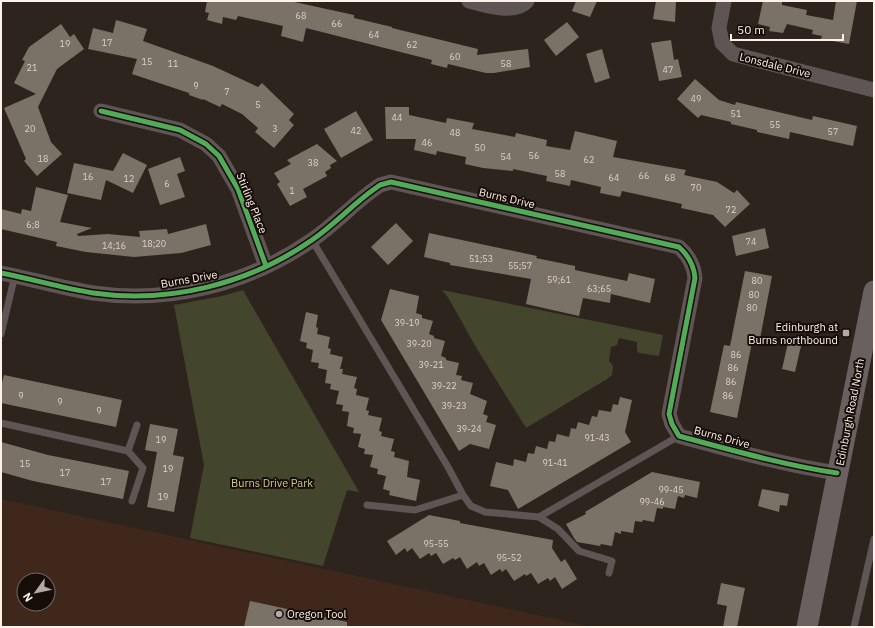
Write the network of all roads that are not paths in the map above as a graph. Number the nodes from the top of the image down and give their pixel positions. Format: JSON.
{"nodes":[{"id":1,"x":469,"y":1,"type":"edge"},
{"id":2,"x":527,"y":1,"type":"edge"},
{"id":3,"x":724,"y":1,"type":"edge"},
{"id":4,"x":874,"y":90,"type":"edge"},
{"id":5,"x":101,"y":111,"type":"dead end"},
{"id":6,"x":312,"y":240,"type":"junction"},
{"id":7,"x":266,"y":266,"type":"junction"},
{"id":8,"x":8,"y":274,"type":"edge"},
{"id":9,"x":874,"y":291,"type":"edge"},
{"id":10,"x":1,"y":334,"type":"edge"},
{"id":11,"x":1,"y":424,"type":"edge"},
{"id":12,"x":137,"y":425,"type":"dead end"},
{"id":13,"x":679,"y":436,"type":"junction"},
{"id":14,"x":128,"y":451,"type":"junction"},
{"id":15,"x":837,"y":473,"type":"junction"},
{"id":16,"x":463,"y":495,"type":"junction"},
{"id":17,"x":132,"y":501,"type":"dead end"},
{"id":18,"x":367,"y":505,"type":"dead end"},
{"id":19,"x":539,"y":517,"type":"junction"},
{"id":20,"x":874,"y":538,"type":"edge"},
{"id":21,"x":609,"y":573,"type":"dead end"},
{"id":22,"x":806,"y":627,"type":"edge"},
{"id":23,"x":854,"y":627,"type":"edge"}],
"edges":[{"from":1,"to":2,"type":"street"},
{"from":3,"to":4,"type":"street","name":"Lonsdale Drive"},
{"from":5,"to":7,"type":"street","name":"Stirling Place"},
{"from":6,"to":7,"type":"street","name":"Burns Drive"},
{"from":6,"to":13,"type":"street","name":"Burns Drive"},
{"from":6,"to":16,"type":"lane"},
{"from":7,"to":8,"type":"street","name":"Burns Drive"},
{"from":8,"to":10,"type":"lane"},
{"from":9,"to":15,"type":"main road","name":"Edinburgh Road North"},
{"from":11,"to":14,"type":"lane"},
{"from":12,"to":14,"type":"lane"},
{"from":13,"to":15,"type":"street","name":"Burns Drive"},
{"from":13,"to":19,"type":"lane"},
{"from":14,"to":17,"type":"lane"},
{"from":15,"to":22,"type":"main road","name":"Edinburgh Road North"},
{"from":16,"to":18,"type":"lane"},
{"from":16,"to":19,"type":"lane"},
{"from":19,"to":21,"type":"lane"},
{"from":20,"to":23,"type":"lane"}]}
